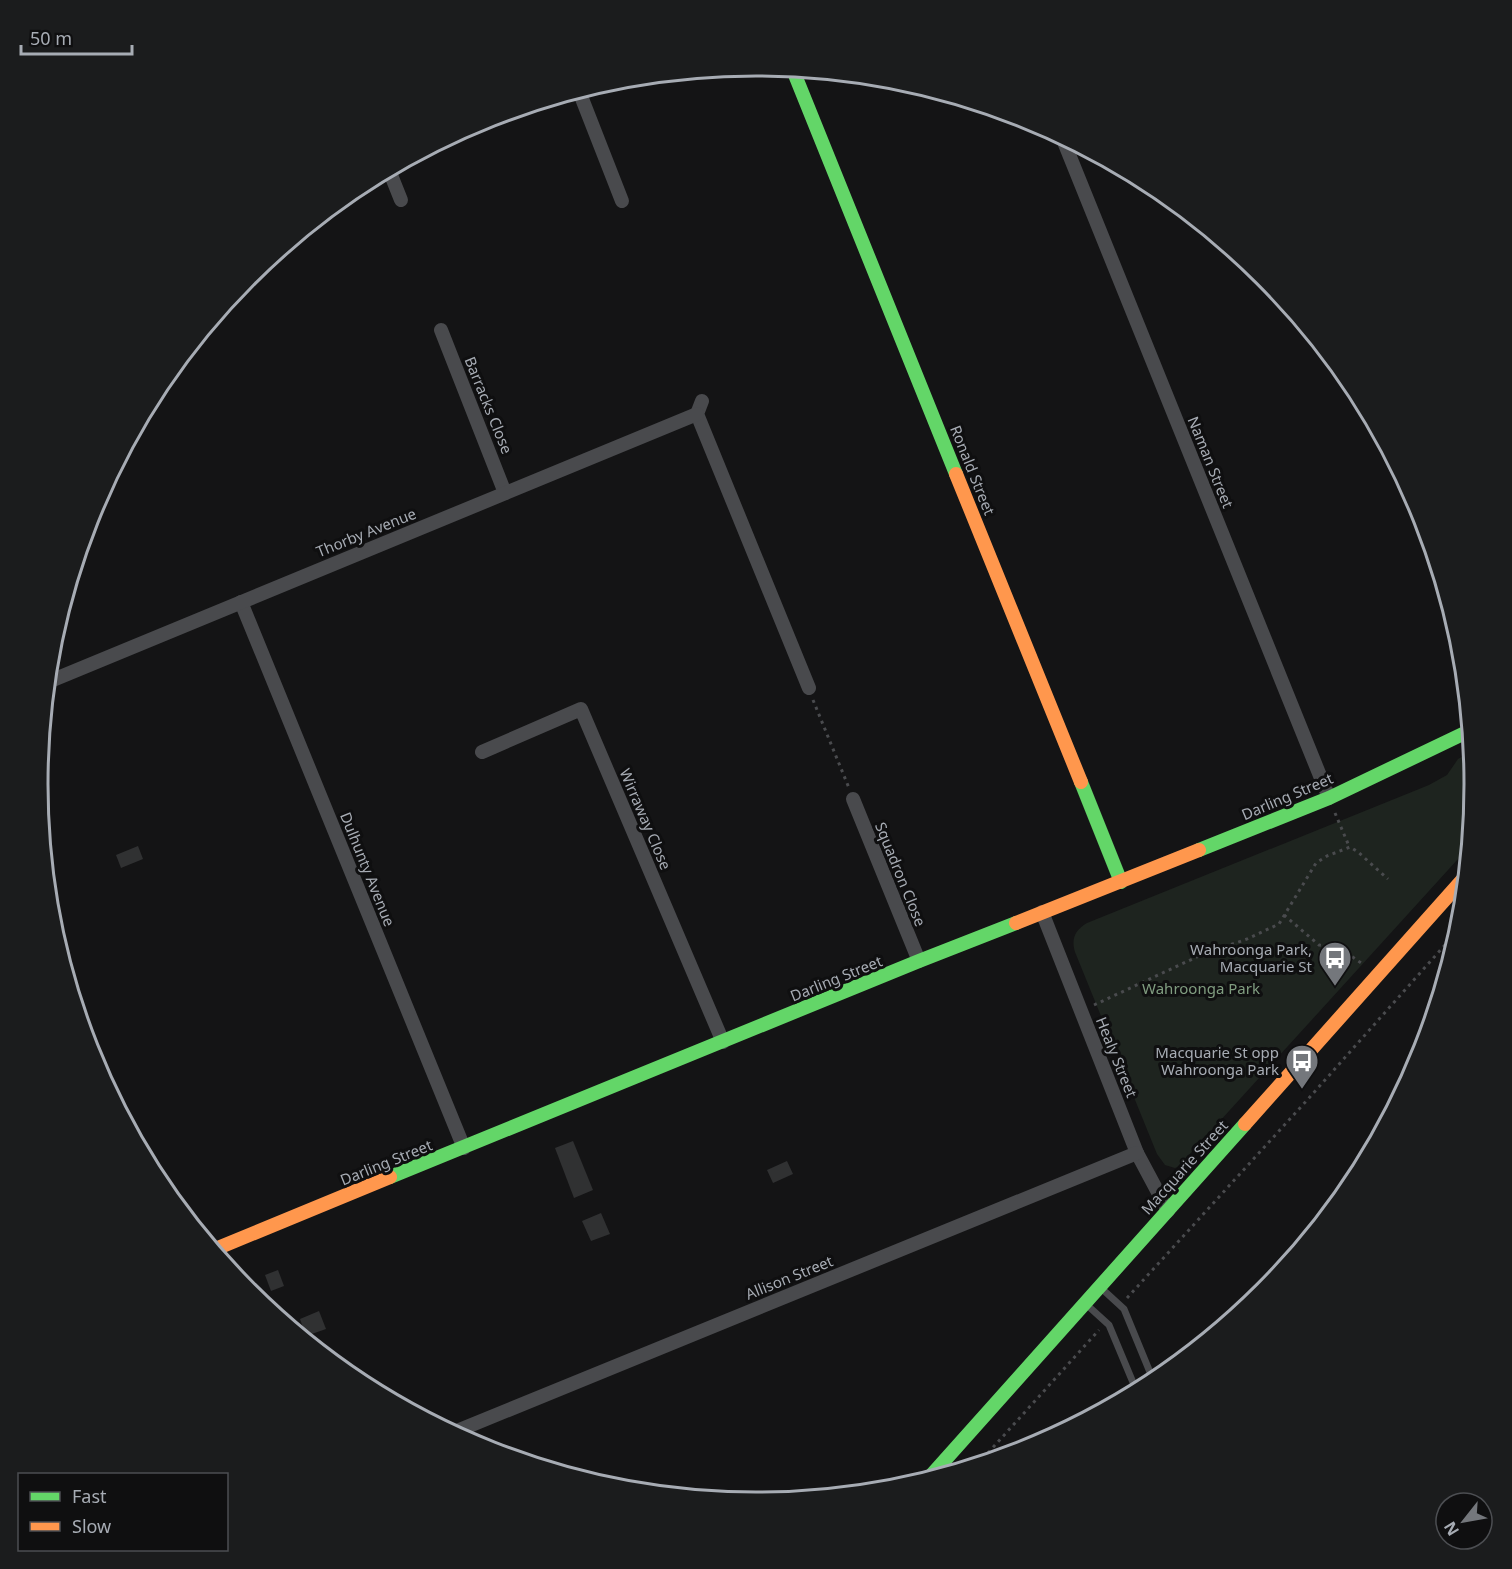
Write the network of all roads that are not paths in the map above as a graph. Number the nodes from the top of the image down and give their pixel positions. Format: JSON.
{"nodes":[{"id":1,"x":796,"y":78,"type":"edge"},
{"id":2,"x":582,"y":99,"type":"edge"},
{"id":3,"x":1066,"y":149,"type":"edge"},
{"id":4,"x":391,"y":178,"type":"edge"},
{"id":5,"x":401,"y":200,"type":"dead end"},
{"id":6,"x":622,"y":201,"type":"dead end"},
{"id":7,"x":441,"y":330,"type":"dead end"},
{"id":8,"x":506,"y":493,"type":"junction"},
{"id":9,"x":241,"y":602,"type":"junction"},
{"id":10,"x":57,"y":678,"type":"edge"},
{"id":11,"x":809,"y":688,"type":"road end"},
{"id":12,"x":1462,"y":734,"type":"edge"},
{"id":13,"x":482,"y":752,"type":"dead end"},
{"id":14,"x":853,"y":798,"type":"road end"},
{"id":15,"x":1329,"y":798,"type":"junction"},
{"id":16,"x":1121,"y":882,"type":"junction"},
{"id":17,"x":1456,"y":887,"type":"edge"},
{"id":18,"x":1042,"y":912,"type":"junction"},
{"id":19,"x":919,"y":961,"type":"junction"},
{"id":20,"x":723,"y":1042,"type":"junction"},
{"id":21,"x":464,"y":1148,"type":"junction"},
{"id":22,"x":1137,"y":1153,"type":"junction"},
{"id":23,"x":1167,"y":1211,"type":"junction"},
{"id":24,"x":221,"y":1247,"type":"edge"},
{"id":25,"x":1100,"y":1287,"type":"junction"},
{"id":26,"x":1085,"y":1304,"type":"junction"},
{"id":27,"x":1150,"y":1372,"type":"edge"},
{"id":28,"x":1133,"y":1383,"type":"edge"},
{"id":29,"x":463,"y":1429,"type":"edge"},
{"id":30,"x":938,"y":1468,"type":"edge"}],
"edges":[{"from":1,"to":16,"type":"street","name":"Ronald Street"},
{"from":2,"to":6,"type":"street"},
{"from":3,"to":15,"type":"street","name":"Naman Street"},
{"from":4,"to":5,"type":"street"},
{"from":7,"to":8,"type":"street","name":"Barracks Close"},
{"from":8,"to":9,"type":"street","name":"Thorby Avenue"},
{"from":8,"to":11,"type":"street","name":"Thorby Avenue"},
{"from":9,"to":10,"type":"street","name":"Thorby Avenue"},
{"from":9,"to":21,"type":"street","name":"Dulhunty Avenue"},
{"from":12,"to":15,"type":"street","name":"Darling Street"},
{"from":13,"to":20,"type":"street","name":"Wirraway Close"},
{"from":14,"to":19,"type":"street","name":"Squadron Close"},
{"from":15,"to":16,"type":"street","name":"Darling Street"},
{"from":16,"to":18,"type":"street","name":"Darling Street"},
{"from":17,"to":23,"type":"street","name":"Macquarie Street"},
{"from":18,"to":19,"type":"street","name":"Darling Street"},
{"from":18,"to":22,"type":"street","name":"Healy Street"},
{"from":19,"to":20,"type":"street","name":"Darling Street"},
{"from":20,"to":21,"type":"street","name":"Darling Street"},
{"from":21,"to":24,"type":"street","name":"Darling Street"},
{"from":22,"to":23,"type":"street","name":"Healy Street"},
{"from":22,"to":29,"type":"street","name":"Allison Street"},
{"from":23,"to":25,"type":"street","name":"Macquarie Street"},
{"from":25,"to":26,"type":"street","name":"Macquarie Street"},
{"from":25,"to":27,"type":"lane"},
{"from":26,"to":28,"type":"lane"},
{"from":26,"to":30,"type":"street","name":"Macquarie Street"}]}
